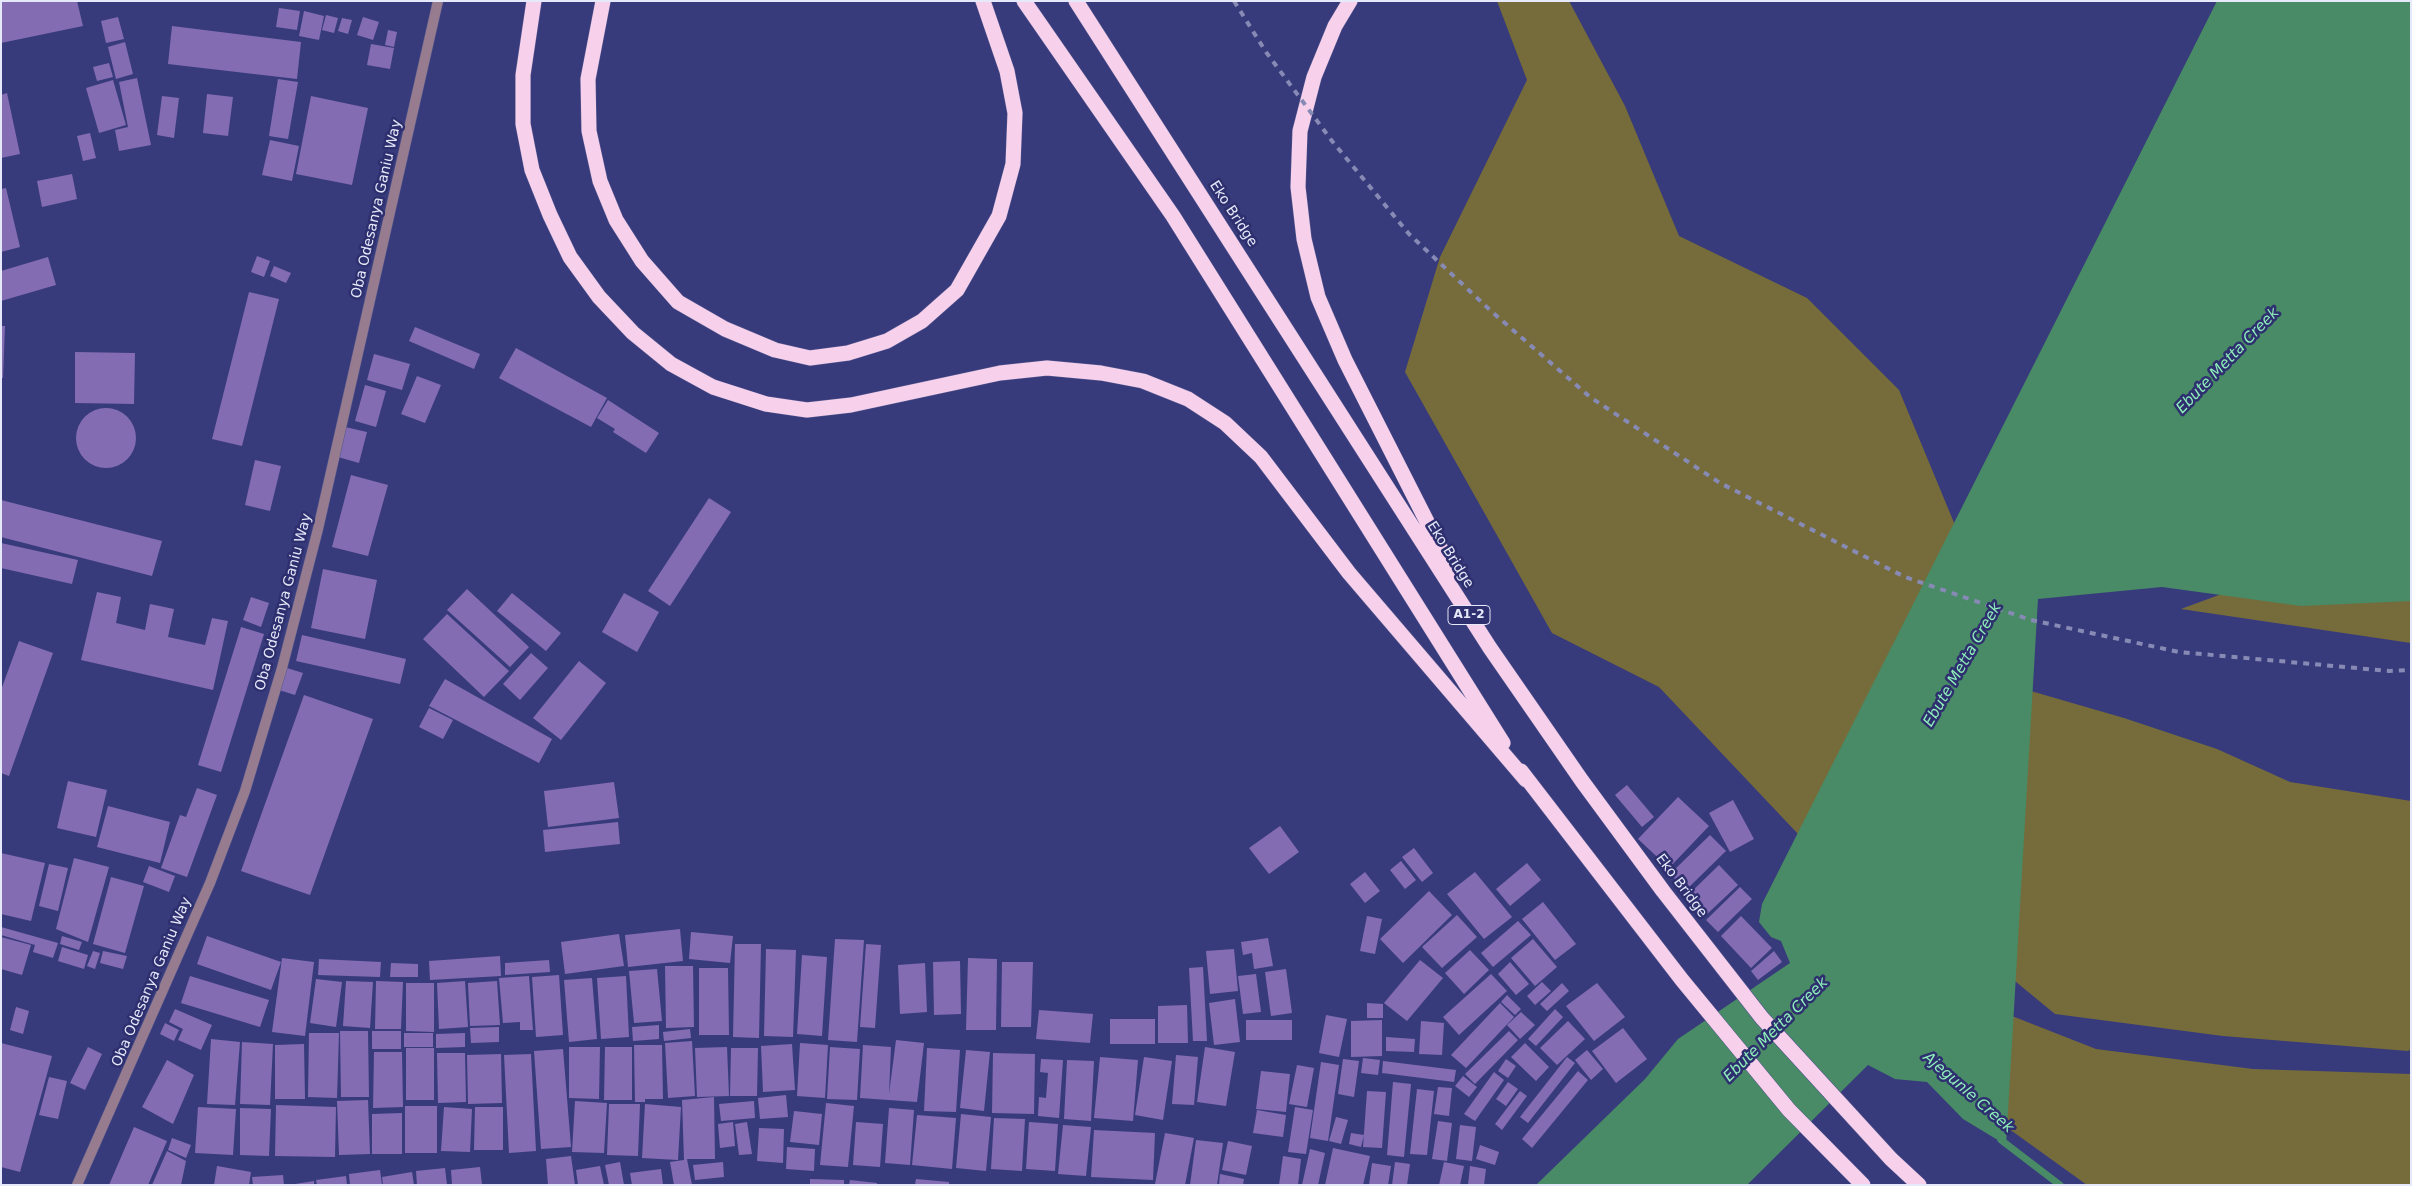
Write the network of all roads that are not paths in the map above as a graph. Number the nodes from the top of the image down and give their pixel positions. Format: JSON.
{"nodes":[{"id":1,"x":438,"y":1,"type":"edge"},
{"id":2,"x":534,"y":1,"type":"edge"},
{"id":3,"x":603,"y":1,"type":"edge"},
{"id":4,"x":983,"y":1,"type":"edge"},
{"id":5,"x":1024,"y":1,"type":"edge"},
{"id":6,"x":1076,"y":1,"type":"edge"},
{"id":7,"x":1350,"y":1,"type":"edge"},
{"id":8,"x":1490,"y":648,"type":"junction"},
{"id":9,"x":1526,"y":780,"type":"junction"},
{"id":10,"x":77,"y":1185,"type":"edge"},
{"id":11,"x":1862,"y":1185,"type":"edge"},
{"id":12,"x":1919,"y":1185,"type":"edge"}],
"edges":[{"from":1,"to":10,"type":"street","name":"Oba Odesanya Ganiu Way"},
{"from":2,"to":9,"type":"highway"},
{"from":3,"to":4,"type":"highway"},
{"from":5,"to":9,"type":"highway","number":"A1-2"},
{"from":6,"to":8,"type":"highway","name":"Eko Bridge","number":"A1-2"},
{"from":7,"to":8,"type":"highway"},
{"from":8,"to":12,"type":"highway","name":"Eko Bridge","number":"A1-2"},
{"from":9,"to":11,"type":"highway","number":"A1-2"}]}
